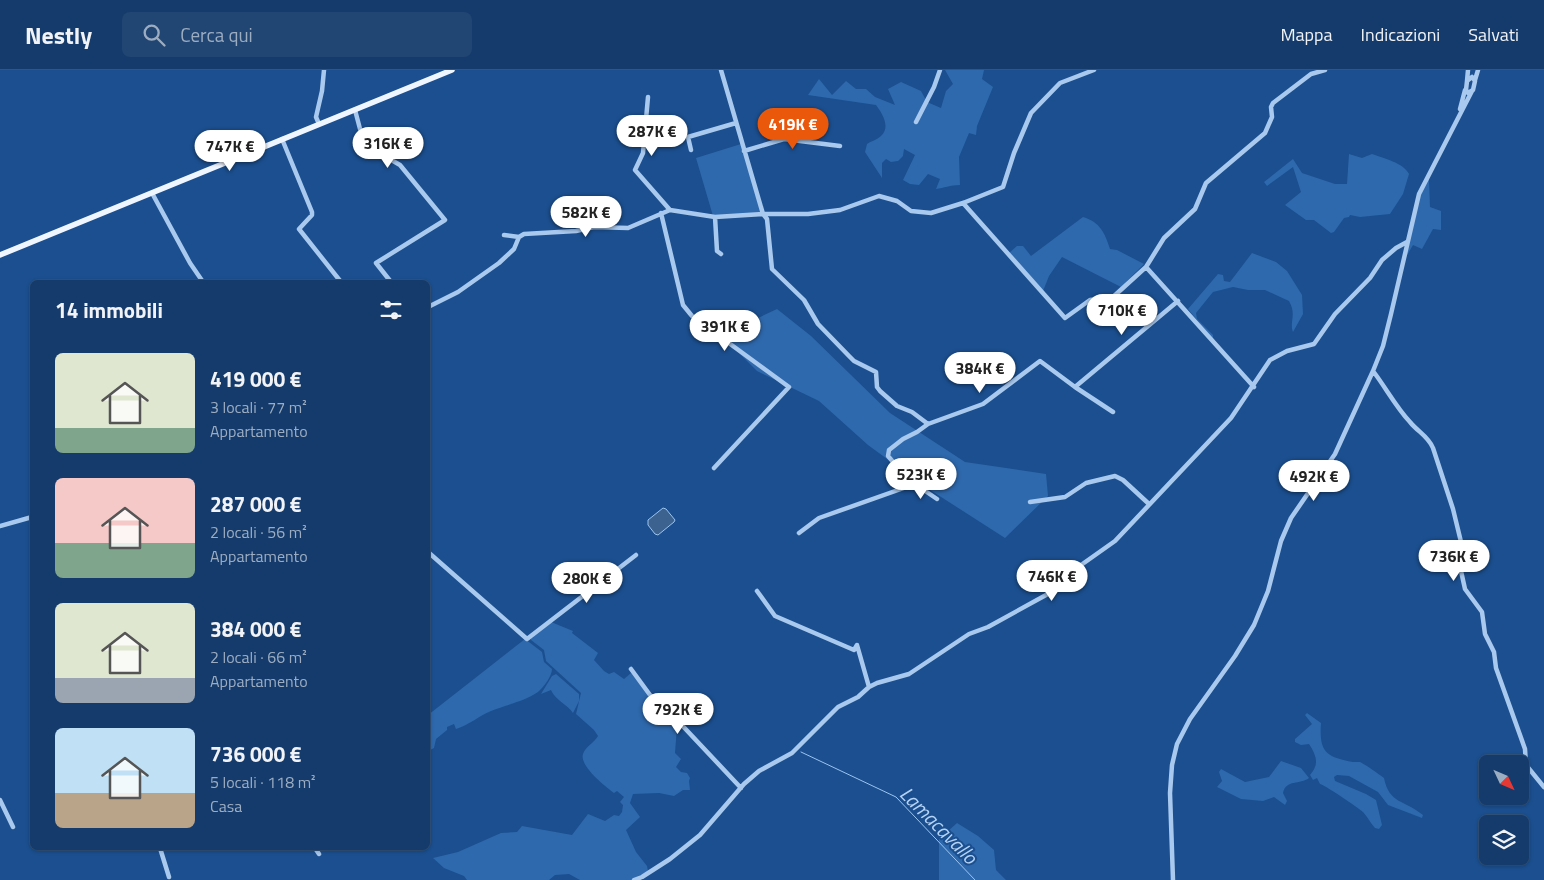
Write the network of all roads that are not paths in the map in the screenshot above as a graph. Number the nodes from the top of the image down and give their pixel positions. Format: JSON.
{"nodes":[{"id":1,"x":324,"y":70,"type":"edge"},
{"id":2,"x":452,"y":70,"type":"edge"},
{"id":3,"x":721,"y":70,"type":"edge"},
{"id":4,"x":940,"y":70,"type":"edge"},
{"id":5,"x":1094,"y":70,"type":"edge"},
{"id":6,"x":1325,"y":70,"type":"edge"},
{"id":7,"x":1468,"y":70,"type":"edge"},
{"id":8,"x":1478,"y":70,"type":"edge"},
{"id":9,"x":1473,"y":78,"type":"junction"},
{"id":10,"x":1467,"y":81,"type":"junction"},
{"id":11,"x":1466,"y":90,"type":"junction"},
{"id":12,"x":1472,"y":91,"type":"junction"},
{"id":13,"x":648,"y":97,"type":"dead end"},
{"id":14,"x":355,"y":110,"type":"junction"},
{"id":15,"x":1457,"y":117,"type":"junction"},
{"id":16,"x":916,"y":122,"type":"dead end"},
{"id":17,"x":736,"y":123,"type":"junction"},
{"id":18,"x":319,"y":124,"type":"junction"},
{"id":19,"x":282,"y":139,"type":"junction"},
{"id":20,"x":840,"y":146,"type":"dead end"},
{"id":21,"x":691,"y":150,"type":"dead end"},
{"id":22,"x":744,"y":151,"type":"junction"},
{"id":23,"x":152,"y":193,"type":"junction"},
{"id":24,"x":964,"y":203,"type":"junction"},
{"id":25,"x":670,"y":210,"type":"junction"},
{"id":26,"x":661,"y":213,"type":"junction"},
{"id":27,"x":763,"y":214,"type":"junction"},
{"id":28,"x":715,"y":218,"type":"junction"},
{"id":29,"x":504,"y":235,"type":"dead end"},
{"id":30,"x":519,"y":237,"type":"junction"},
{"id":31,"x":1407,"y":242,"type":"junction"},
{"id":32,"x":721,"y":254,"type":"dead end"},
{"id":33,"x":0,"y":255,"type":"edge"},
{"id":34,"x":1146,"y":267,"type":"junction"},
{"id":35,"x":202,"y":280,"type":"edge"},
{"id":36,"x":339,"y":280,"type":"edge"},
{"id":37,"x":390,"y":280,"type":"edge"},
{"id":38,"x":1178,"y":301,"type":"junction"},
{"id":39,"x":430,"y":306,"type":"edge"},
{"id":40,"x":1373,"y":372,"type":"junction"},
{"id":41,"x":1074,"y":387,"type":"junction"},
{"id":42,"x":1254,"y":387,"type":"junction"},
{"id":43,"x":1113,"y":412,"type":"dead end"},
{"id":44,"x":926,"y":426,"type":"junction"},
{"id":45,"x":714,"y":468,"type":"dead end"},
{"id":46,"x":915,"y":484,"type":"junction"},
{"id":47,"x":938,"y":499,"type":"dead end"},
{"id":48,"x":1030,"y":502,"type":"dead end"},
{"id":49,"x":1149,"y":504,"type":"junction"},
{"id":50,"x":30,"y":518,"type":"edge"},
{"id":51,"x":0,"y":526,"type":"edge"},
{"id":52,"x":799,"y":532,"type":"dead end"},
{"id":53,"x":430,"y":554,"type":"edge"},
{"id":54,"x":636,"y":555,"type":"dead end"},
{"id":55,"x":757,"y":591,"type":"dead end"},
{"id":56,"x":631,"y":669,"type":"dead end"},
{"id":57,"x":869,"y":687,"type":"junction"},
{"id":58,"x":1544,"y":786,"type":"edge"},
{"id":59,"x":741,"y":788,"type":"junction"},
{"id":60,"x":0,"y":800,"type":"edge"},
{"id":61,"x":13,"y":827,"type":"dead end"},
{"id":62,"x":161,"y":850,"type":"edge"},
{"id":63,"x":316,"y":850,"type":"edge"},
{"id":64,"x":319,"y":854,"type":"dead end"},
{"id":65,"x":169,"y":877,"type":"dead end"},
{"id":66,"x":634,"y":880,"type":"edge"},
{"id":67,"x":1173,"y":880,"type":"edge"}],
"edges":[{"from":1,"to":18,"type":"street"},
{"from":2,"to":14,"type":"main road"},
{"from":3,"to":17,"type":"street"},
{"from":4,"to":16,"type":"street"},
{"from":5,"to":24,"type":"street"},
{"from":6,"to":34,"type":"street"},
{"from":7,"to":9,"type":"street"},
{"from":7,"to":10,"type":"street"},
{"from":8,"to":9,"type":"street"},
{"from":9,"to":10,"type":"street"},
{"from":9,"to":12,"type":"street"},
{"from":10,"to":11,"type":"street"},
{"from":11,"to":12,"type":"street"},
{"from":11,"to":15,"type":"street"},
{"from":12,"to":15,"type":"street"},
{"from":13,"to":25,"type":"street"},
{"from":14,"to":18,"type":"main road"},
{"from":14,"to":37,"type":"street"},
{"from":15,"to":31,"type":"street"},
{"from":17,"to":21,"type":"street"},
{"from":17,"to":22,"type":"street"},
{"from":18,"to":19,"type":"main road"},
{"from":19,"to":23,"type":"main road"},
{"from":19,"to":36,"type":"street"},
{"from":20,"to":22,"type":"street"},
{"from":22,"to":27,"type":"street"},
{"from":23,"to":33,"type":"main road"},
{"from":23,"to":35,"type":"street"},
{"from":24,"to":27,"type":"street"},
{"from":24,"to":34,"type":"street"},
{"from":25,"to":26,"type":"street"},
{"from":25,"to":28,"type":"street"},
{"from":26,"to":30,"type":"street"},
{"from":26,"to":45,"type":"street"},
{"from":27,"to":28,"type":"street"},
{"from":27,"to":44,"type":"street"},
{"from":28,"to":32,"type":"street"},
{"from":29,"to":30,"type":"street"},
{"from":30,"to":39,"type":"street"},
{"from":31,"to":40,"type":"street"},
{"from":31,"to":42,"type":"street"},
{"from":34,"to":38,"type":"street"},
{"from":38,"to":41,"type":"street"},
{"from":38,"to":42,"type":"street"},
{"from":40,"to":58,"type":"street"},
{"from":40,"to":67,"type":"street"},
{"from":41,"to":43,"type":"street"},
{"from":41,"to":44,"type":"street"},
{"from":42,"to":49,"type":"street"},
{"from":44,"to":46,"type":"street"},
{"from":46,"to":47,"type":"street"},
{"from":46,"to":52,"type":"street"},
{"from":48,"to":49,"type":"street"},
{"from":49,"to":57,"type":"street"},
{"from":50,"to":51,"type":"street"},
{"from":53,"to":54,"type":"street"},
{"from":55,"to":57,"type":"street"},
{"from":56,"to":59,"type":"street"},
{"from":57,"to":59,"type":"street"},
{"from":59,"to":66,"type":"street"},
{"from":60,"to":61,"type":"street"},
{"from":62,"to":65,"type":"street"},
{"from":63,"to":64,"type":"street"}]}
